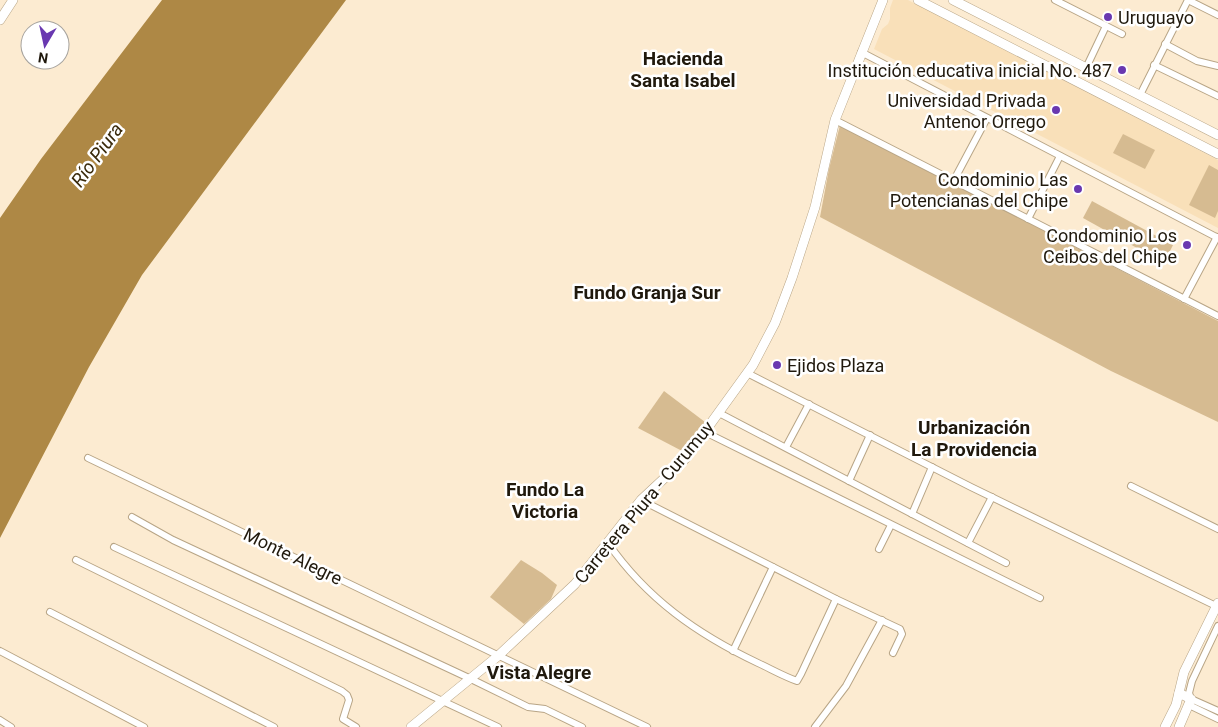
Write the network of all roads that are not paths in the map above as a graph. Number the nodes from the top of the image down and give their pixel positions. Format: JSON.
{"nodes":[{"id":1,"x":13,"y":0,"type":"edge"},
{"id":2,"x":883,"y":0,"type":"edge"},
{"id":3,"x":918,"y":0,"type":"edge"},
{"id":4,"x":953,"y":0,"type":"edge"},
{"id":5,"x":1055,"y":0,"type":"edge"},
{"id":6,"x":1188,"y":0,"type":"edge"},
{"id":7,"x":1218,"y":14,"type":"edge"},
{"id":8,"x":0,"y":20,"type":"edge"},
{"id":9,"x":1106,"y":26,"type":"junction"},
{"id":10,"x":1122,"y":34,"type":"dead end"},
{"id":11,"x":1165,"y":44,"type":"junction"},
{"id":12,"x":1043,"y":46,"type":"junction"},
{"id":13,"x":861,"y":52,"type":"junction"},
{"id":14,"x":1036,"y":60,"type":"junction"},
{"id":15,"x":1154,"y":65,"type":"junction"},
{"id":16,"x":1218,"y":66,"type":"edge"},
{"id":17,"x":1086,"y":68,"type":"junction"},
{"id":18,"x":1140,"y":96,"type":"junction"},
{"id":19,"x":1218,"y":96,"type":"edge"},
{"id":20,"x":987,"y":118,"type":"junction"},
{"id":21,"x":836,"y":120,"type":"junction"},
{"id":22,"x":1218,"y":135,"type":"edge"},
{"id":23,"x":1218,"y":154,"type":"edge"},
{"id":24,"x":1060,"y":156,"type":"junction"},
{"id":25,"x":954,"y":180,"type":"junction"},
{"id":26,"x":1028,"y":219,"type":"junction"},
{"id":27,"x":1217,"y":238,"type":"edge"},
{"id":28,"x":1184,"y":299,"type":"junction"},
{"id":29,"x":1218,"y":316,"type":"edge"},
{"id":30,"x":747,"y":373,"type":"junction"},
{"id":31,"x":809,"y":404,"type":"junction"},
{"id":32,"x":719,"y":413,"type":"junction"},
{"id":33,"x":705,"y":432,"type":"junction"},
{"id":34,"x":870,"y":435,"type":"junction"},
{"id":35,"x":786,"y":447,"type":"junction"},
{"id":36,"x":88,"y":458,"type":"dead end"},
{"id":37,"x":932,"y":467,"type":"junction"},
{"id":38,"x":849,"y":481,"type":"junction"},
{"id":39,"x":1131,"y":486,"type":"dead end"},
{"id":40,"x":992,"y":497,"type":"junction"},
{"id":41,"x":641,"y":500,"type":"junction"},
{"id":42,"x":912,"y":514,"type":"junction"},
{"id":43,"x":132,"y":517,"type":"dead end"},
{"id":44,"x":892,"y":526,"type":"junction"},
{"id":45,"x":1218,"y":529,"type":"edge"},
{"id":46,"x":608,"y":543,"type":"junction"},
{"id":47,"x":968,"y":543,"type":"junction"},
{"id":48,"x":114,"y":547,"type":"dead end"},
{"id":49,"x":879,"y":549,"type":"dead end"},
{"id":50,"x":76,"y":560,"type":"dead end"},
{"id":51,"x":1006,"y":563,"type":"dead end"},
{"id":52,"x":773,"y":567,"type":"junction"},
{"id":53,"x":1040,"y":598,"type":"dead end"},
{"id":54,"x":836,"y":599,"type":"junction"},
{"id":55,"x":1217,"y":604,"type":"edge"},
{"id":56,"x":50,"y":612,"type":"dead end"},
{"id":57,"x":882,"y":620,"type":"junction"},
{"id":58,"x":1218,"y":626,"type":"edge"},
{"id":59,"x":0,"y":651,"type":"edge"},
{"id":60,"x":732,"y":651,"type":"junction"},
{"id":61,"x":893,"y":653,"type":"dead end"},
{"id":62,"x":498,"y":656,"type":"junction"},
{"id":63,"x":472,"y":679,"type":"junction"},
{"id":64,"x":1179,"y":693,"type":"junction"},
{"id":65,"x":442,"y":701,"type":"junction"},
{"id":66,"x":1190,"y":702,"type":"junction"},
{"id":67,"x":1218,"y":711,"type":"edge"},
{"id":68,"x":1218,"y":719,"type":"edge"},
{"id":69,"x":0,"y":720,"type":"edge"},
{"id":70,"x":11,"y":727,"type":"edge"},
{"id":71,"x":144,"y":727,"type":"edge"},
{"id":72,"x":274,"y":727,"type":"edge"},
{"id":73,"x":356,"y":727,"type":"edge"},
{"id":74,"x":413,"y":727,"type":"edge"},
{"id":75,"x":498,"y":727,"type":"edge"},
{"id":76,"x":582,"y":727,"type":"edge"},
{"id":77,"x":647,"y":727,"type":"edge"},
{"id":78,"x":815,"y":727,"type":"edge"},
{"id":79,"x":1165,"y":727,"type":"edge"},
{"id":80,"x":1179,"y":727,"type":"edge"}],
"edges":[{"from":1,"to":8,"type":"main road"},
{"from":2,"to":13,"type":"main road","name":"Carretera Piura - Curumuy"},
{"from":3,"to":14,"type":"main road"},
{"from":4,"to":12,"type":"main road"},
{"from":5,"to":9,"type":"street"},
{"from":6,"to":7,"type":"street"},
{"from":6,"to":11,"type":"street"},
{"from":9,"to":10,"type":"street"},
{"from":9,"to":17,"type":"street"},
{"from":11,"to":15,"type":"street"},
{"from":11,"to":16,"type":"street"},
{"from":12,"to":14,"type":"main road"},
{"from":12,"to":17,"type":"main road"},
{"from":13,"to":20,"type":"street"},
{"from":13,"to":21,"type":"main road","name":"Carretera Piura - Curumuy"},
{"from":14,"to":23,"type":"main road"},
{"from":15,"to":18,"type":"street"},
{"from":15,"to":19,"type":"street"},
{"from":17,"to":18,"type":"main road"},
{"from":18,"to":22,"type":"main road"},
{"from":20,"to":24,"type":"street"},
{"from":20,"to":25,"type":"street"},
{"from":21,"to":25,"type":"street"},
{"from":21,"to":30,"type":"main road","name":"Carretera Piura - Curumuy"},
{"from":24,"to":26,"type":"street"},
{"from":24,"to":27,"type":"street"},
{"from":25,"to":26,"type":"street"},
{"from":26,"to":28,"type":"street"},
{"from":27,"to":28,"type":"street"},
{"from":28,"to":29,"type":"street"},
{"from":30,"to":31,"type":"street"},
{"from":30,"to":32,"type":"main road","name":"Carretera Piura - Curumuy"},
{"from":31,"to":34,"type":"street"},
{"from":31,"to":35,"type":"street"},
{"from":32,"to":33,"type":"main road","name":"Carretera Piura - Curumuy"},
{"from":32,"to":35,"type":"street"},
{"from":33,"to":41,"type":"main road","name":"Carretera Piura - Curumuy"},
{"from":33,"to":44,"type":"street"},
{"from":34,"to":37,"type":"street"},
{"from":34,"to":38,"type":"street"},
{"from":35,"to":38,"type":"street"},
{"from":36,"to":62,"type":"street","name":"Monte Alegre"},
{"from":37,"to":40,"type":"street"},
{"from":37,"to":42,"type":"street"},
{"from":38,"to":42,"type":"street"},
{"from":39,"to":45,"type":"street"},
{"from":40,"to":47,"type":"street"},
{"from":40,"to":55,"type":"street"},
{"from":41,"to":46,"type":"main road","name":"Carretera Piura - Curumuy"},
{"from":41,"to":52,"type":"street"},
{"from":42,"to":47,"type":"street"},
{"from":43,"to":63,"type":"street"},
{"from":44,"to":49,"type":"street"},
{"from":44,"to":53,"type":"street"},
{"from":46,"to":60,"type":"street"},
{"from":46,"to":62,"type":"main road","name":"Carretera Piura - Curumuy"},
{"from":47,"to":51,"type":"street"},
{"from":48,"to":65,"type":"street"},
{"from":50,"to":73,"type":"street"},
{"from":52,"to":54,"type":"street"},
{"from":52,"to":60,"type":"street"},
{"from":54,"to":57,"type":"street"},
{"from":54,"to":60,"type":"street"},
{"from":55,"to":64,"type":"main road"},
{"from":56,"to":72,"type":"street"},
{"from":57,"to":61,"type":"street"},
{"from":57,"to":78,"type":"street"},
{"from":58,"to":66,"type":"street"},
{"from":59,"to":71,"type":"street"},
{"from":62,"to":63,"type":"main road","name":"Carretera Piura - Curumuy"},
{"from":62,"to":77,"type":"street"},
{"from":63,"to":65,"type":"main road","name":"Carretera Piura - Curumuy"},
{"from":63,"to":76,"type":"street"},
{"from":64,"to":66,"type":"main road"},
{"from":64,"to":79,"type":"main road"},
{"from":65,"to":74,"type":"main road","name":"Carretera Piura - Curumuy"},
{"from":65,"to":75,"type":"street"},
{"from":66,"to":67,"type":"street"},
{"from":66,"to":68,"type":"street"},
{"from":66,"to":80,"type":"main road"},
{"from":69,"to":70,"type":"street"}]}
